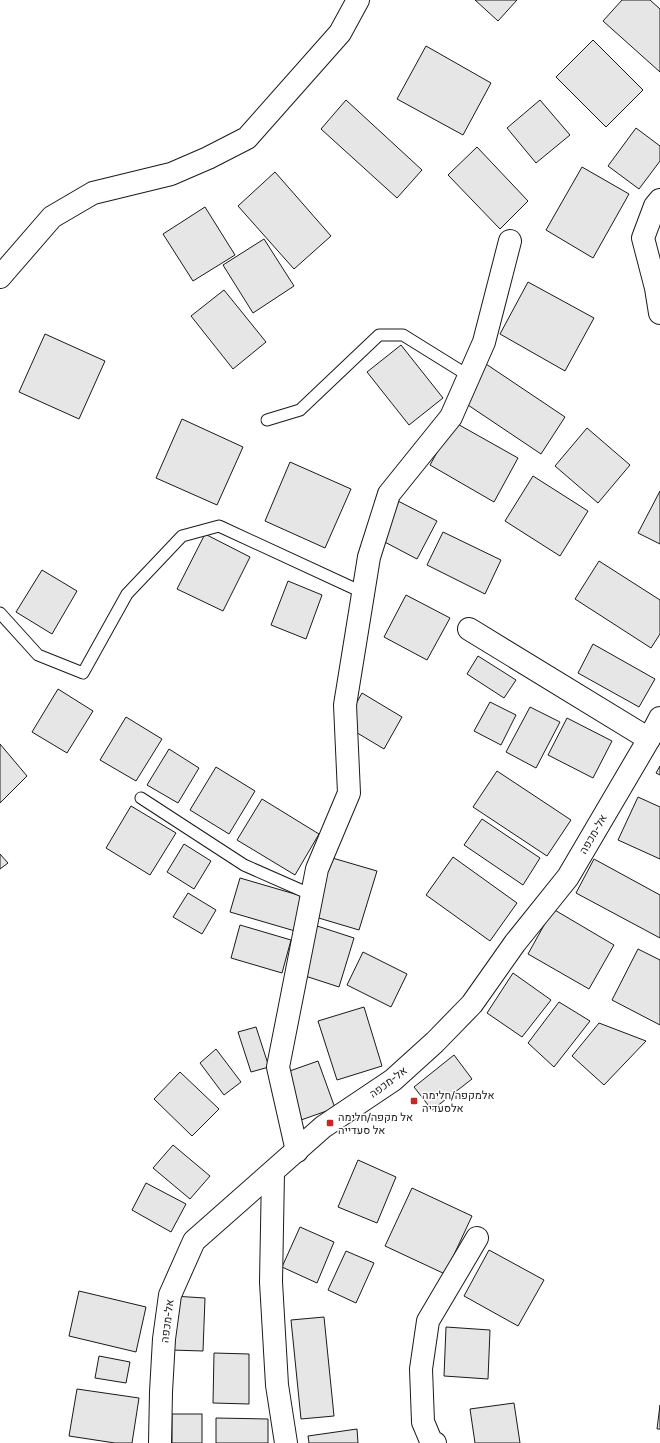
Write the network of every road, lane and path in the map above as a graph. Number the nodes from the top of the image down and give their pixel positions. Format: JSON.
{"nodes":[{"id":1,"x":358,"y":0,"type":"edge"},
{"id":2,"x":660,"y":200,"type":"edge"},
{"id":3,"x":510,"y":241,"type":"dead end"},
{"id":4,"x":0,"y":277,"type":"edge"},
{"id":5,"x":660,"y":313,"type":"edge"},
{"id":6,"x":469,"y":376,"type":"junction"},
{"id":7,"x":267,"y":420,"type":"dead end"},
{"id":8,"x":364,"y":593,"type":"junction"},
{"id":9,"x":0,"y":613,"type":"edge"},
{"id":10,"x":469,"y":630,"type":"dead end"},
{"id":11,"x":660,"y":718,"type":"edge"},
{"id":12,"x":649,"y":739,"type":"junction"},
{"id":13,"x":141,"y":798,"type":"dead end"},
{"id":14,"x":312,"y":895,"type":"junction"},
{"id":15,"x":297,"y":1151,"type":"junction"},
{"id":16,"x":272,"y":1173,"type":"junction"},
{"id":17,"x":477,"y":1238,"type":"dead end"},
{"id":18,"x":160,"y":1443,"type":"edge"},
{"id":19,"x":286,"y":1443,"type":"edge"},
{"id":20,"x":435,"y":1443,"type":"edge"}],
"edges":[{"from":1,"to":4,"type":"street"},
{"from":2,"to":5,"type":"street"},
{"from":3,"to":6,"type":"street"},
{"from":6,"to":7,"type":"lane"},
{"from":6,"to":8,"type":"street"},
{"from":8,"to":9,"type":"lane"},
{"from":8,"to":14,"type":"street"},
{"from":10,"to":12,"type":"street"},
{"from":11,"to":12,"type":"street","name":"אל-מכפה"},
{"from":12,"to":15,"type":"street","name":"אל-מכפה"},
{"from":13,"to":14,"type":"lane"},
{"from":14,"to":15,"type":"street"},
{"from":15,"to":16,"type":"street","name":"אל-מכפה"},
{"from":16,"to":18,"type":"street","name":"אל-מכפה"},
{"from":16,"to":19,"type":"street"},
{"from":17,"to":20,"type":"street"}]}
